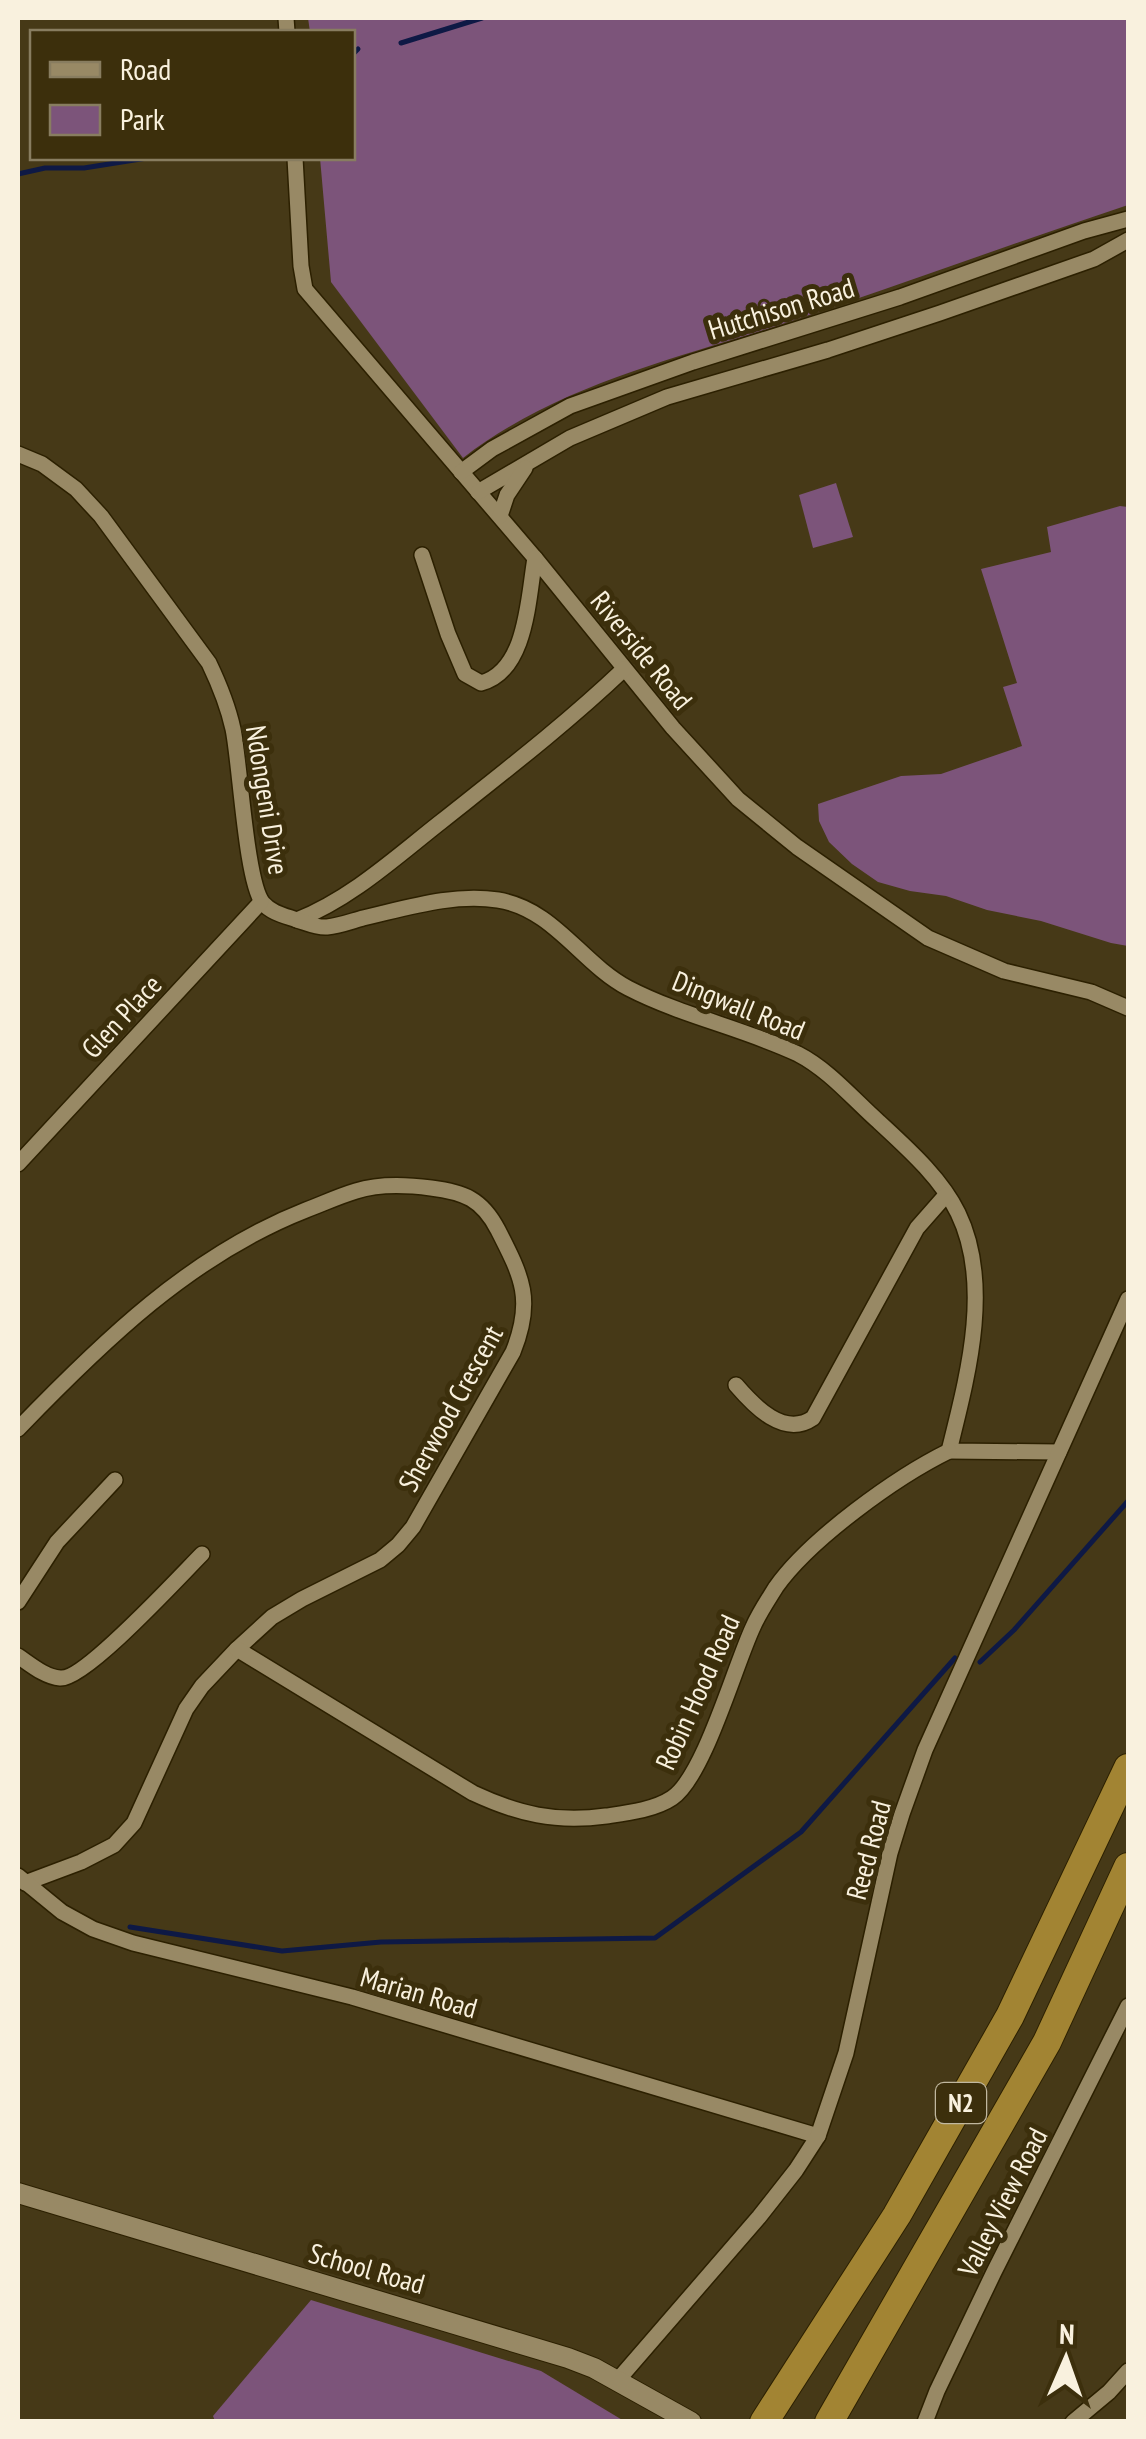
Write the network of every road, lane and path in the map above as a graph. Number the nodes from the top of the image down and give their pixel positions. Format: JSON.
{"nodes":[{"id":1,"x":296,"y":160,"type":"edge"},
{"id":2,"x":1128,"y":219,"type":"edge"},
{"id":3,"x":1128,"y":240,"type":"edge"},
{"id":4,"x":18,"y":454,"type":"edge"},
{"id":5,"x":531,"y":461,"type":"junction"},
{"id":6,"x":461,"y":472,"type":"junction"},
{"id":7,"x":478,"y":492,"type":"junction"},
{"id":8,"x":500,"y":516,"type":"junction"},
{"id":9,"x":422,"y":555,"type":"dead end"},
{"id":10,"x":535,"y":558,"type":"junction"},
{"id":11,"x":624,"y":669,"type":"junction"},
{"id":12,"x":261,"y":902,"type":"junction"},
{"id":13,"x":297,"y":920,"type":"junction"},
{"id":14,"x":1128,"y":1008,"type":"edge"},
{"id":15,"x":18,"y":1164,"type":"edge"},
{"id":16,"x":946,"y":1196,"type":"junction"},
{"id":17,"x":1128,"y":1298,"type":"edge"},
{"id":18,"x":736,"y":1385,"type":"dead end"},
{"id":19,"x":18,"y":1430,"type":"edge"},
{"id":20,"x":948,"y":1451,"type":"junction"},
{"id":21,"x":1059,"y":1452,"type":"junction"},
{"id":22,"x":115,"y":1480,"type":"dead end"},
{"id":23,"x":202,"y":1554,"type":"dead end"},
{"id":24,"x":18,"y":1602,"type":"edge"},
{"id":25,"x":237,"y":1649,"type":"junction"},
{"id":26,"x":18,"y":1656,"type":"edge"},
{"id":27,"x":1128,"y":1768,"type":"edge"},
{"id":28,"x":1128,"y":1868,"type":"edge"},
{"id":29,"x":22,"y":1879,"type":"edge"},
{"id":30,"x":1128,"y":2006,"type":"edge"},
{"id":31,"x":1123,"y":2025,"type":"edge"},
{"id":32,"x":818,"y":2136,"type":"junction"},
{"id":33,"x":18,"y":2192,"type":"edge"},
{"id":34,"x":1128,"y":2371,"type":"edge"},
{"id":35,"x":617,"y":2381,"type":"junction"},
{"id":36,"x":691,"y":2422,"type":"edge"},
{"id":37,"x":764,"y":2422,"type":"edge"},
{"id":38,"x":830,"y":2422,"type":"edge"},
{"id":39,"x":925,"y":2422,"type":"edge"},
{"id":40,"x":1073,"y":2422,"type":"edge"}],
"edges":[{"from":1,"to":6,"type":"street","name":"Riverside Road"},
{"from":2,"to":6,"type":"street","name":"Hutchison Road"},
{"from":3,"to":5,"type":"street","name":"Hutchison Road"},
{"from":4,"to":12,"type":"street","name":"Ndongeni Drive"},
{"from":5,"to":7,"type":"street","name":"Hutchison Road"},
{"from":5,"to":8,"type":"street"},
{"from":6,"to":7,"type":"street","name":"Riverside Road"},
{"from":7,"to":8,"type":"street","name":"Riverside Road"},
{"from":8,"to":10,"type":"street","name":"Riverside Road"},
{"from":9,"to":10,"type":"street"},
{"from":10,"to":11,"type":"street","name":"Riverside Road"},
{"from":11,"to":13,"type":"street"},
{"from":11,"to":14,"type":"street","name":"Riverside Road"},
{"from":12,"to":13,"type":"street","name":"Ndongeni Drive"},
{"from":12,"to":15,"type":"street","name":"Glen Place"},
{"from":13,"to":16,"type":"street","name":"Dingwall Road"},
{"from":16,"to":18,"type":"street"},
{"from":16,"to":20,"type":"street","name":"Dingwall Road"},
{"from":17,"to":21,"type":"street","name":"Reed Road"},
{"from":19,"to":25,"type":"street","name":"Sherwood Crescent"},
{"from":20,"to":21,"type":"street"},
{"from":20,"to":25,"type":"street","name":"Robin Hood Road"},
{"from":21,"to":32,"type":"street","name":"Reed Road"},
{"from":22,"to":24,"type":"street"},
{"from":23,"to":26,"type":"street"},
{"from":25,"to":29,"type":"street","name":"Sherwood Crescent"},
{"from":27,"to":37,"type":"highway","number":"N2"},
{"from":28,"to":38,"type":"highway","number":"N2"},
{"from":29,"to":32,"type":"street","name":"Marian Road"},
{"from":30,"to":31,"type":"street","name":"Valley View Road"},
{"from":31,"to":39,"type":"street","name":"Valley View Road"},
{"from":32,"to":35,"type":"street","name":"Reed Road"},
{"from":33,"to":35,"type":"street","name":"School Road"},
{"from":34,"to":40,"type":"street"},
{"from":35,"to":36,"type":"street","name":"School Road"}]}
